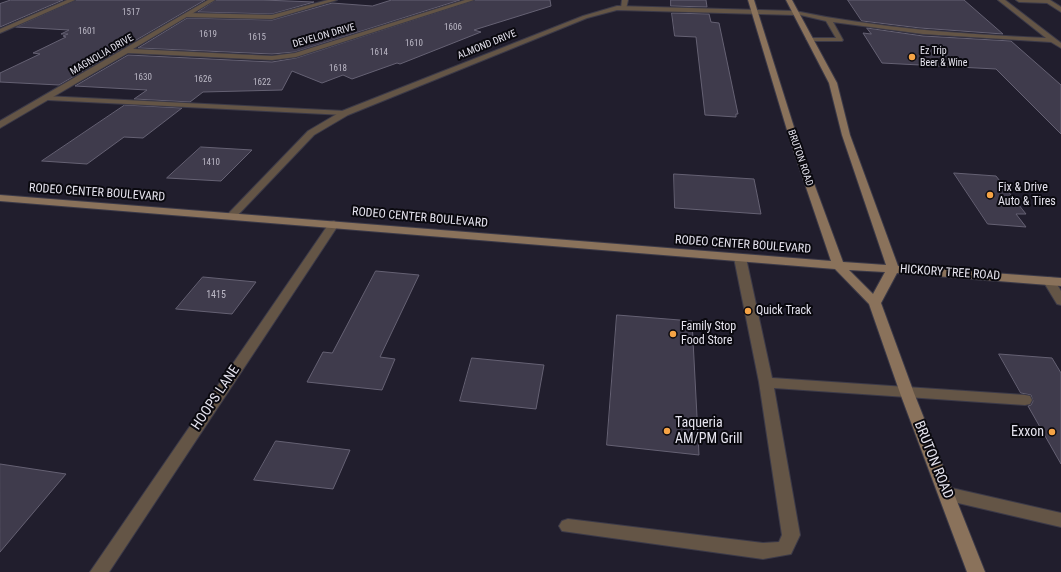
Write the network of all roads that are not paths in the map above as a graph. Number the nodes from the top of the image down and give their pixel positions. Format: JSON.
{"nodes":[{"id":1,"x":72,"y":0,"type":"edge"},
{"id":2,"x":212,"y":0,"type":"edge"},
{"id":3,"x":334,"y":0,"type":"edge"},
{"id":4,"x":471,"y":0,"type":"edge"},
{"id":5,"x":751,"y":0,"type":"edge"},
{"id":6,"x":789,"y":0,"type":"edge"},
{"id":7,"x":1001,"y":0,"type":"edge"},
{"id":8,"x":1019,"y":0,"type":"edge"},
{"id":9,"x":625,"y":4,"type":"edge"},
{"id":10,"x":1061,"y":10,"type":"edge"},
{"id":11,"x":754,"y":12,"type":"junction"},
{"id":12,"x":794,"y":13,"type":"junction"},
{"id":13,"x":187,"y":15,"type":"junction"},
{"id":14,"x":828,"y":20,"type":"junction"},
{"id":15,"x":0,"y":31,"type":"edge"},
{"id":16,"x":809,"y":39,"type":"junction"},
{"id":17,"x":1053,"y":40,"type":"junction"},
{"id":18,"x":1061,"y":46,"type":"edge"},
{"id":19,"x":129,"y":50,"type":"junction"},
{"id":20,"x":48,"y":98,"type":"junction"},
{"id":21,"x":345,"y":113,"type":"junction"},
{"id":22,"x":0,"y":125,"type":"edge"},
{"id":23,"x":0,"y":198,"type":"edge"},
{"id":24,"x":231,"y":216,"type":"junction"},
{"id":25,"x":334,"y":224,"type":"junction"},
{"id":26,"x":740,"y":258,"type":"junction"},
{"id":27,"x":838,"y":265,"type":"junction"},
{"id":28,"x":893,"y":269,"type":"junction"},
{"id":29,"x":1049,"y":281,"type":"junction"},
{"id":30,"x":1061,"y":282,"type":"edge"},
{"id":31,"x":1061,"y":301,"type":"edge"},
{"id":32,"x":875,"y":302,"type":"junction"},
{"id":33,"x":766,"y":382,"type":"junction"},
{"id":34,"x":907,"y":394,"type":"junction"},
{"id":35,"x":1025,"y":400,"type":"dead end"},
{"id":36,"x":947,"y":494,"type":"junction"},
{"id":37,"x":1061,"y":520,"type":"edge"},
{"id":38,"x":568,"y":526,"type":"dead end"},
{"id":39,"x":99,"y":572,"type":"edge"},
{"id":40,"x":976,"y":572,"type":"edge"}],
"edges":[{"from":1,"to":15,"type":"street"},
{"from":2,"to":13,"type":"street","name":"MAGNOLIA DRIVE"},
{"from":3,"to":13,"type":"street"},
{"from":4,"to":19,"type":"street","name":"DEVELON DRIVE"},
{"from":5,"to":11,"type":"main road","name":"BRUTON ROAD"},
{"from":6,"to":12,"type":"main road"},
{"from":7,"to":17,"type":"street"},
{"from":8,"to":10,"type":"street"},
{"from":9,"to":11,"type":"street","name":"ALMOND DRIVE"},
{"from":9,"to":21,"type":"street","name":"ALMOND DRIVE"},
{"from":11,"to":12,"type":"street","name":"ALMOND DRIVE"},
{"from":11,"to":27,"type":"main road","name":"BRUTON ROAD"},
{"from":12,"to":14,"type":"street","name":"ALMOND DRIVE"},
{"from":12,"to":16,"type":"main road"},
{"from":13,"to":19,"type":"street","name":"MAGNOLIA DRIVE"},
{"from":14,"to":16,"type":"street"},
{"from":14,"to":17,"type":"street","name":"ALMOND DRIVE"},
{"from":16,"to":28,"type":"main road"},
{"from":17,"to":18,"type":"street"},
{"from":19,"to":20,"type":"street","name":"MAGNOLIA DRIVE"},
{"from":20,"to":21,"type":"street"},
{"from":20,"to":22,"type":"street","name":"MAGNOLIA DRIVE"},
{"from":21,"to":24,"type":"street","name":"ALMOND DRIVE"},
{"from":23,"to":24,"type":"main road","name":"RODEO CENTER BOULEVARD"},
{"from":24,"to":25,"type":"main road","name":"RODEO CENTER BOULEVARD"},
{"from":25,"to":26,"type":"main road","name":"RODEO CENTER BOULEVARD"},
{"from":25,"to":39,"type":"street","name":"HOOPS LANE"},
{"from":26,"to":27,"type":"main road","name":"RODEO CENTER BOULEVARD"},
{"from":26,"to":33,"type":"street"},
{"from":27,"to":28,"type":"main road","name":"HICKORY TREE ROAD"},
{"from":27,"to":32,"type":"main road","name":"BRUTON ROAD"},
{"from":28,"to":29,"type":"main road","name":"HICKORY TREE ROAD"},
{"from":28,"to":32,"type":"main road"},
{"from":29,"to":30,"type":"main road","name":"HICKORY TREE ROAD"},
{"from":29,"to":31,"type":"street"},
{"from":32,"to":34,"type":"main road","name":"BRUTON ROAD"},
{"from":33,"to":34,"type":"street"},
{"from":33,"to":38,"type":"street"},
{"from":34,"to":35,"type":"street"},
{"from":34,"to":36,"type":"main road","name":"BRUTON ROAD"},
{"from":36,"to":37,"type":"street"},
{"from":36,"to":40,"type":"main road","name":"BRUTON ROAD"}]}
